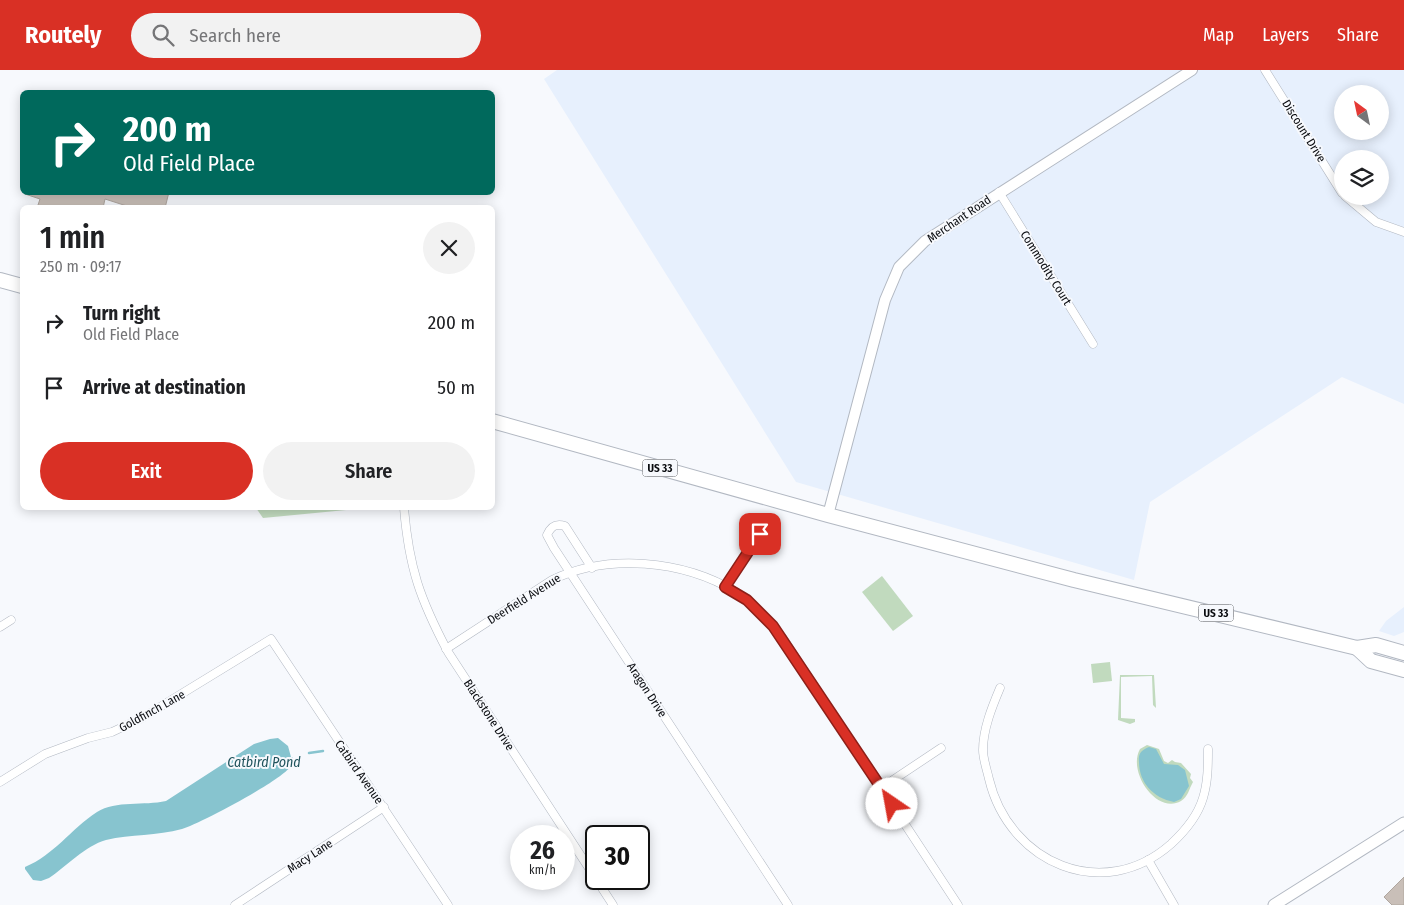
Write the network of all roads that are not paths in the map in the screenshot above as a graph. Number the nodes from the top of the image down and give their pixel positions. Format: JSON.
{"nodes":[{"id":1,"x":1192,"y":70,"type":"edge"},
{"id":2,"x":1265,"y":70,"type":"edge"},
{"id":3,"x":1334,"y":180,"type":"edge"},
{"id":4,"x":999,"y":192,"type":"junction"},
{"id":5,"x":1356,"y":205,"type":"edge"},
{"id":6,"x":1404,"y":232,"type":"edge"},
{"id":7,"x":0,"y":280,"type":"edge"},
{"id":8,"x":20,"y":285,"type":"edge"},
{"id":9,"x":1093,"y":344,"type":"dead end"},
{"id":10,"x":495,"y":422,"type":"edge"},
{"id":11,"x":404,"y":510,"type":"edge"},
{"id":12,"x":828,"y":515,"type":"junction"},
{"id":13,"x":760,"y":534,"type":"dead end"},
{"id":14,"x":592,"y":568,"type":"junction"},
{"id":15,"x":570,"y":573,"type":"junction"},
{"id":16,"x":725,"y":587,"type":"junction"},
{"id":17,"x":11,"y":620,"type":"dead end"},
{"id":18,"x":0,"y":627,"type":"edge"},
{"id":19,"x":271,"y":639,"type":"joint"},
{"id":20,"x":1357,"y":648,"type":"junction"},
{"id":21,"x":446,"y":649,"type":"junction"},
{"id":22,"x":1404,"y":653,"type":"edge"},
{"id":23,"x":1404,"y":670,"type":"edge"},
{"id":24,"x":1000,"y":688,"type":"dead end"},
{"id":25,"x":941,"y":748,"type":"dead end"},
{"id":26,"x":1208,"y":749,"type":"dead end"},
{"id":27,"x":0,"y":782,"type":"edge"},
{"id":28,"x":881,"y":788,"type":"junction"},
{"id":29,"x":384,"y":808,"type":"junction"},
{"id":30,"x":1404,"y":823,"type":"edge"},
{"id":31,"x":1148,"y":860,"type":"junction"},
{"id":32,"x":612,"y":904,"type":"edge"},
{"id":33,"x":235,"y":905,"type":"edge"},
{"id":34,"x":448,"y":905,"type":"edge"},
{"id":35,"x":788,"y":905,"type":"edge"},
{"id":36,"x":958,"y":905,"type":"edge"},
{"id":37,"x":1174,"y":905,"type":"edge"},
{"id":38,"x":1274,"y":905,"type":"edge"}],
"edges":[{"from":1,"to":4,"type":"street","name":"Merchant Road"},
{"from":2,"to":3,"type":"street","name":"Discount Drive"},
{"from":4,"to":9,"type":"street","name":"Commodity Court"},
{"from":4,"to":12,"type":"street","name":"Merchant Road"},
{"from":5,"to":6,"type":"street"},
{"from":7,"to":8,"type":"highway"},
{"from":10,"to":12,"type":"highway","number":"US 33"},
{"from":11,"to":21,"type":"street","name":"Blackstone Drive"},
{"from":12,"to":20,"type":"highway","number":"US 33"},
{"from":13,"to":16,"type":"street"},
{"from":14,"to":15,"type":"street","name":"Deerfield Avenue"},
{"from":14,"to":15,"type":"street","name":"Aragon Drive"},
{"from":14,"to":16,"type":"street","name":"Deerfield Avenue"},
{"from":15,"to":21,"type":"street","name":"Deerfield Avenue"},
{"from":15,"to":35,"type":"street","name":"Aragon Drive"},
{"from":16,"to":28,"type":"street","name":"Deerfield Avenue"},
{"from":17,"to":18,"type":"street"},
{"from":19,"to":27,"type":"street","name":"Goldfinch Lane"},
{"from":19,"to":29,"type":"street","name":"Catbird Avenue"},
{"from":20,"to":22,"type":"highway","number":"US 33"},
{"from":20,"to":23,"type":"highway","number":"US 33"},
{"from":21,"to":32,"type":"street","name":"Blackstone Drive"},
{"from":24,"to":31,"type":"street"},
{"from":25,"to":28,"type":"street"},
{"from":26,"to":31,"type":"street"},
{"from":28,"to":36,"type":"street","name":"Deerfield Avenue"},
{"from":29,"to":33,"type":"street","name":"Macy Lane"},
{"from":29,"to":34,"type":"street","name":"Catbird Avenue"},
{"from":30,"to":38,"type":"main road"},
{"from":31,"to":37,"type":"street"}]}
